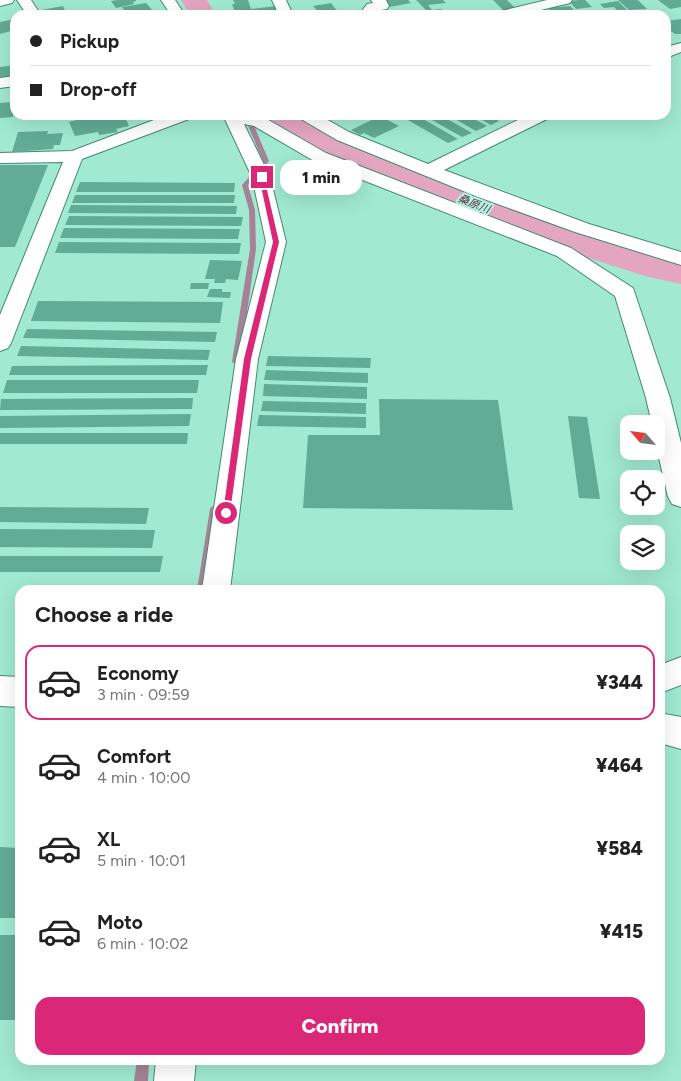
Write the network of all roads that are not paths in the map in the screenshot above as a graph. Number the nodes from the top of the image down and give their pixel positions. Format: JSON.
{"nodes":[{"id":1,"x":7,"y":0,"type":"edge"},
{"id":2,"x":378,"y":0,"type":"edge"},
{"id":3,"x":566,"y":0,"type":"edge"},
{"id":4,"x":0,"y":2,"type":"edge"},
{"id":5,"x":520,"y":5,"type":"edge"},
{"id":6,"x":371,"y":10,"type":"edge"},
{"id":7,"x":170,"y":120,"type":"edge"},
{"id":8,"x":234,"y":120,"type":"edge"},
{"id":9,"x":250,"y":120,"type":"edge"},
{"id":10,"x":316,"y":120,"type":"edge"},
{"id":11,"x":531,"y":120,"type":"edge"},
{"id":12,"x":74,"y":156,"type":"junction"},
{"id":13,"x":0,"y":158,"type":"edge"},
{"id":14,"x":428,"y":171,"type":"junction"},
{"id":15,"x":681,"y":259,"type":"edge"},
{"id":16,"x":0,"y":344,"type":"edge"},
{"id":17,"x":681,"y":497,"type":"edge"},
{"id":18,"x":217,"y":585,"type":"edge"},
{"id":19,"x":681,"y":671,"type":"edge"},
{"id":20,"x":665,"y":677,"type":"edge"},
{"id":21,"x":0,"y":691,"type":"edge"},
{"id":22,"x":15,"y":692,"type":"edge"},
{"id":23,"x":665,"y":729,"type":"edge"},
{"id":24,"x":681,"y":733,"type":"edge"},
{"id":25,"x":176,"y":1065,"type":"edge"},
{"id":26,"x":174,"y":1081,"type":"edge"}],
"edges":[{"from":1,"to":4,"type":"street"},
{"from":2,"to":6,"type":"street"},
{"from":3,"to":5,"type":"street"},
{"from":7,"to":12,"type":"street"},
{"from":8,"to":18,"type":"street"},
{"from":9,"to":17,"type":"street"},
{"from":10,"to":14,"type":"street"},
{"from":11,"to":14,"type":"street"},
{"from":12,"to":13,"type":"street"},
{"from":12,"to":16,"type":"street"},
{"from":14,"to":15,"type":"street"},
{"from":19,"to":20,"type":"street"},
{"from":21,"to":22,"type":"street"},
{"from":23,"to":24,"type":"street"},
{"from":25,"to":26,"type":"street"}]}
